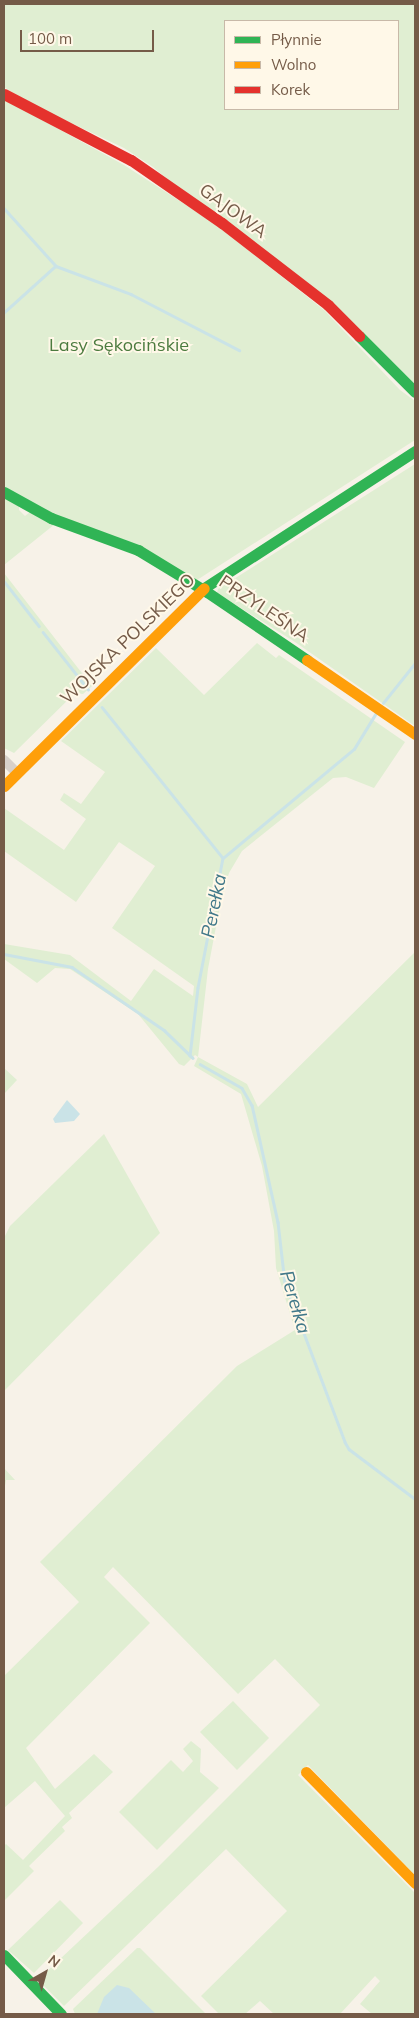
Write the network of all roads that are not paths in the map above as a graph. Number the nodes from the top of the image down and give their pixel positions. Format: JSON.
{"nodes":[{"id":1,"x":4,"y":94,"type":"edge"},
{"id":2,"x":415,"y":392,"type":"edge"},
{"id":3,"x":415,"y":451,"type":"edge"},
{"id":4,"x":4,"y":492,"type":"edge"},
{"id":5,"x":202,"y":589,"type":"junction"},
{"id":6,"x":415,"y":734,"type":"edge"},
{"id":7,"x":4,"y":760,"type":"edge"},
{"id":8,"x":17,"y":773,"type":"junction"},
{"id":9,"x":4,"y":786,"type":"edge"},
{"id":10,"x":306,"y":1772,"type":"dead end"},
{"id":11,"x":415,"y":1884,"type":"edge"},
{"id":12,"x":4,"y":1955,"type":"edge"},
{"id":13,"x":61,"y":2014,"type":"edge"}],
"edges":[{"from":1,"to":2,"type":"street","name":"GAJOWA"},
{"from":3,"to":5,"type":"street","name":"WOJSKA POLSKIEGO"},
{"from":4,"to":5,"type":"street","name":"PRZYLEŚNA"},
{"from":5,"to":6,"type":"street","name":"PRZYLEŚNA"},
{"from":5,"to":8,"type":"street","name":"WOJSKA POLSKIEGO"},
{"from":7,"to":8,"type":"street"},
{"from":8,"to":9,"type":"street","name":"WOJSKA POLSKIEGO"},
{"from":10,"to":11,"type":"street"},
{"from":12,"to":13,"type":"street"}]}
